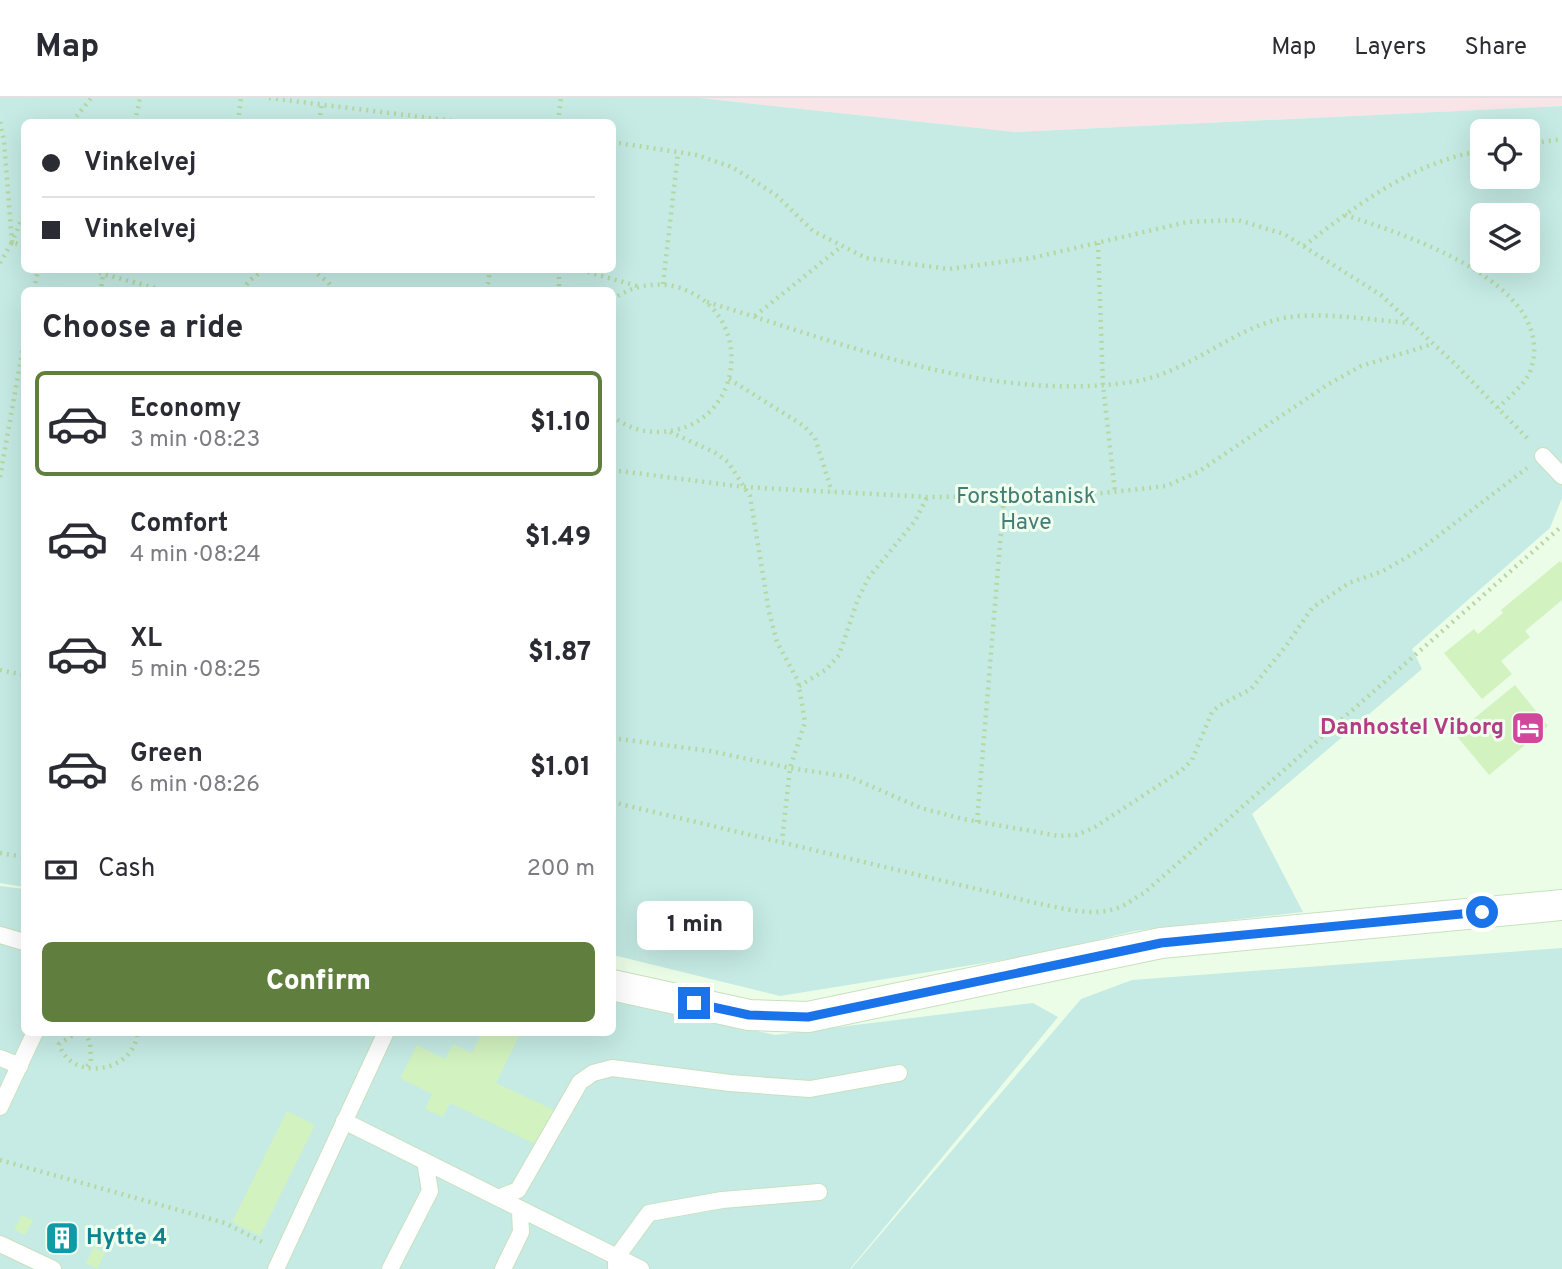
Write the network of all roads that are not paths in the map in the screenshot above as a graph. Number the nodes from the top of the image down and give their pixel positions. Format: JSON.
{"nodes":[{"id":1,"x":1543,"y":456,"type":"road end"},
{"id":2,"x":1562,"y":476,"type":"edge"},
{"id":3,"x":1562,"y":905,"type":"edge"},
{"id":4,"x":0,"y":936,"type":"edge"},
{"id":5,"x":21,"y":941,"type":"edge"},
{"id":6,"x":616,"y":986,"type":"edge"},
{"id":7,"x":33,"y":1036,"type":"edge"},
{"id":8,"x":384,"y":1036,"type":"edge"},
{"id":9,"x":0,"y":1058,"type":"edge"},
{"id":10,"x":20,"y":1066,"type":"junction"},
{"id":11,"x":899,"y":1073,"type":"dead end"},
{"id":12,"x":0,"y":1107,"type":"edge"},
{"id":13,"x":344,"y":1121,"type":"junction"},
{"id":14,"x":425,"y":1161,"type":"junction"},
{"id":15,"x":819,"y":1192,"type":"dead end"},
{"id":16,"x":498,"y":1198,"type":"junction"},
{"id":17,"x":520,"y":1211,"type":"junction"},
{"id":18,"x":0,"y":1244,"type":"edge"},
{"id":19,"x":616,"y":1264,"type":"edge"},
{"id":20,"x":53,"y":1269,"type":"edge"},
{"id":21,"x":276,"y":1269,"type":"edge"},
{"id":22,"x":390,"y":1269,"type":"edge"},
{"id":23,"x":503,"y":1269,"type":"edge"},
{"id":24,"x":641,"y":1269,"type":"edge"}],
"edges":[{"from":1,"to":2,"type":"lane"},
{"from":3,"to":6,"type":"street"},
{"from":4,"to":5,"type":"lane"},
{"from":7,"to":10,"type":"lane"},
{"from":8,"to":13,"type":"lane"},
{"from":9,"to":10,"type":"lane"},
{"from":10,"to":12,"type":"lane"},
{"from":11,"to":16,"type":"lane"},
{"from":13,"to":14,"type":"lane"},
{"from":13,"to":21,"type":"lane"},
{"from":14,"to":16,"type":"lane"},
{"from":14,"to":22,"type":"lane"},
{"from":15,"to":19,"type":"lane"},
{"from":16,"to":17,"type":"lane"},
{"from":17,"to":19,"type":"lane"},
{"from":17,"to":23,"type":"lane"},
{"from":18,"to":20,"type":"lane"},
{"from":19,"to":24,"type":"lane"}]}
